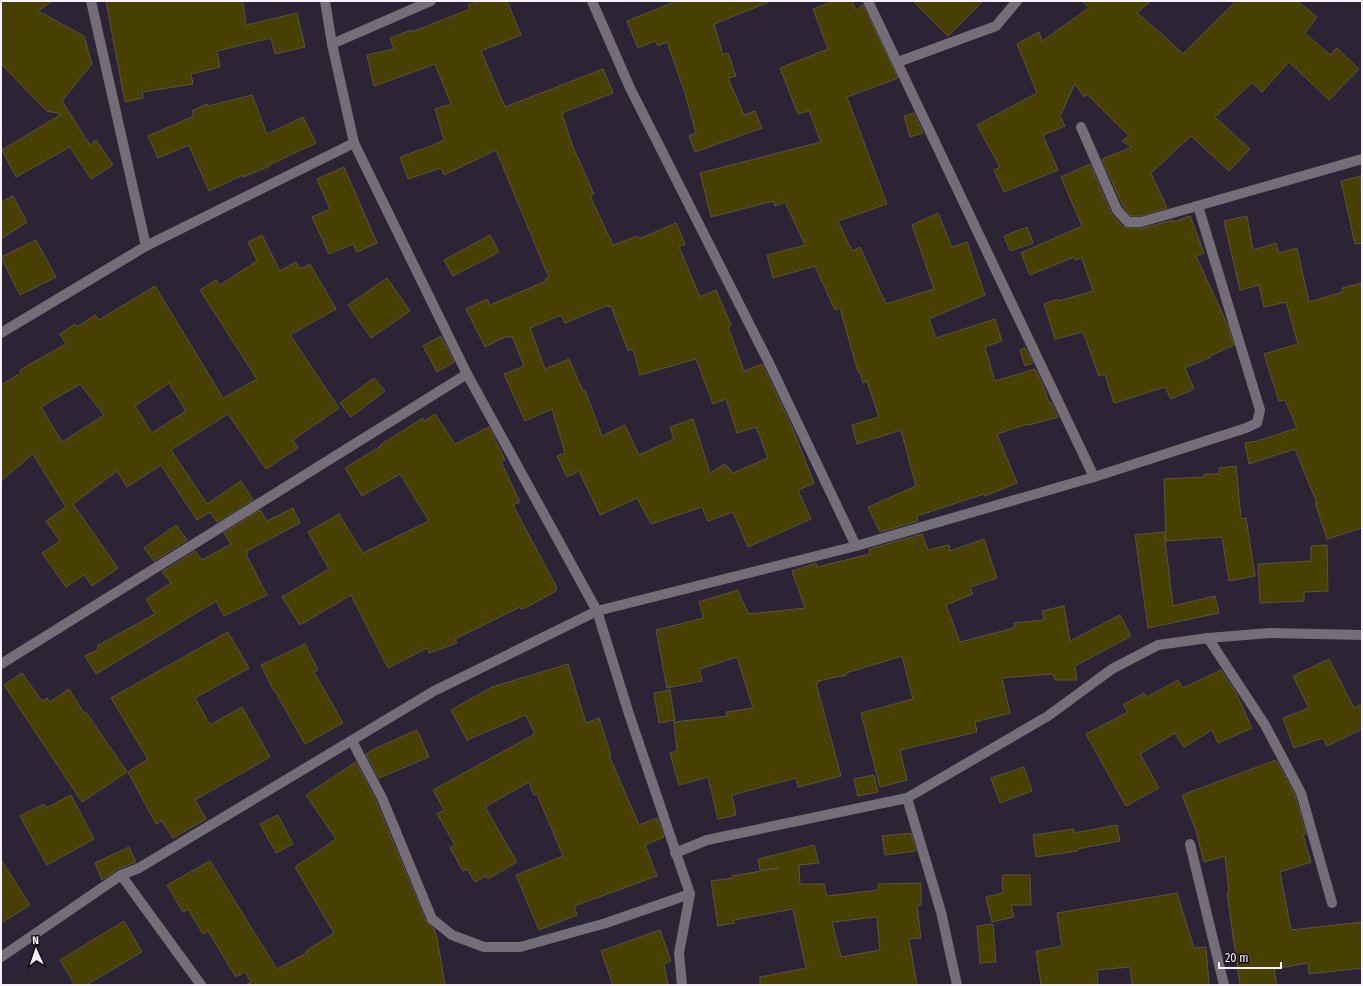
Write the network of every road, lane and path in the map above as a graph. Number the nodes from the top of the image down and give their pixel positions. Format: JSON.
{"nodes":[{"id":1,"x":91,"y":1,"type":"edge"},
{"id":2,"x":325,"y":1,"type":"edge"},
{"id":3,"x":431,"y":1,"type":"edge"},
{"id":4,"x":592,"y":1,"type":"edge"},
{"id":5,"x":868,"y":1,"type":"edge"},
{"id":6,"x":1017,"y":1,"type":"edge"},
{"id":7,"x":332,"y":44,"type":"junction"},
{"id":8,"x":898,"y":62,"type":"junction"},
{"id":9,"x":1081,"y":127,"type":"dead end"},
{"id":10,"x":354,"y":143,"type":"junction"},
{"id":11,"x":1362,"y":160,"type":"edge"},
{"id":12,"x":1198,"y":206,"type":"junction"},
{"id":13,"x":146,"y":246,"type":"junction"},
{"id":14,"x":1,"y":333,"type":"edge"},
{"id":15,"x":467,"y":374,"type":"junction"},
{"id":16,"x":1094,"y":477,"type":"junction"},
{"id":17,"x":856,"y":546,"type":"junction"},
{"id":18,"x":597,"y":611,"type":"junction"},
{"id":19,"x":1362,"y":635,"type":"edge"},
{"id":20,"x":1208,"y":638,"type":"junction"},
{"id":21,"x":1,"y":664,"type":"edge"},
{"id":22,"x":352,"y":741,"type":"junction"},
{"id":23,"x":907,"y":798,"type":"junction"},
{"id":24,"x":1190,"y":844,"type":"dead end"},
{"id":25,"x":675,"y":853,"type":"junction"},
{"id":26,"x":121,"y":875,"type":"junction"},
{"id":27,"x":690,"y":894,"type":"junction"},
{"id":28,"x":1332,"y":903,"type":"dead end"},
{"id":29,"x":1,"y":957,"type":"edge"},
{"id":30,"x":201,"y":985,"type":"edge"},
{"id":31,"x":682,"y":985,"type":"edge"},
{"id":32,"x":958,"y":985,"type":"edge"},
{"id":33,"x":1224,"y":985,"type":"edge"}],
"edges":[{"from":1,"to":13,"type":"street"},
{"from":2,"to":7,"type":"street"},
{"from":3,"to":7,"type":"street"},
{"from":4,"to":17,"type":"street"},
{"from":5,"to":8,"type":"street"},
{"from":6,"to":8,"type":"street"},
{"from":7,"to":10,"type":"street"},
{"from":8,"to":16,"type":"street"},
{"from":9,"to":12,"type":"street"},
{"from":10,"to":13,"type":"street"},
{"from":10,"to":15,"type":"street"},
{"from":11,"to":12,"type":"street"},
{"from":12,"to":16,"type":"street"},
{"from":13,"to":14,"type":"street"},
{"from":15,"to":18,"type":"street"},
{"from":15,"to":21,"type":"street"},
{"from":16,"to":17,"type":"street"},
{"from":17,"to":18,"type":"street"},
{"from":18,"to":22,"type":"street"},
{"from":18,"to":25,"type":"street"},
{"from":19,"to":20,"type":"street"},
{"from":20,"to":23,"type":"street"},
{"from":20,"to":28,"type":"street"},
{"from":22,"to":26,"type":"street"},
{"from":22,"to":27,"type":"street"},
{"from":23,"to":25,"type":"street"},
{"from":23,"to":32,"type":"street"},
{"from":24,"to":33,"type":"street"},
{"from":25,"to":27,"type":"street"},
{"from":26,"to":29,"type":"street"},
{"from":26,"to":30,"type":"street"},
{"from":27,"to":31,"type":"street"}]}
